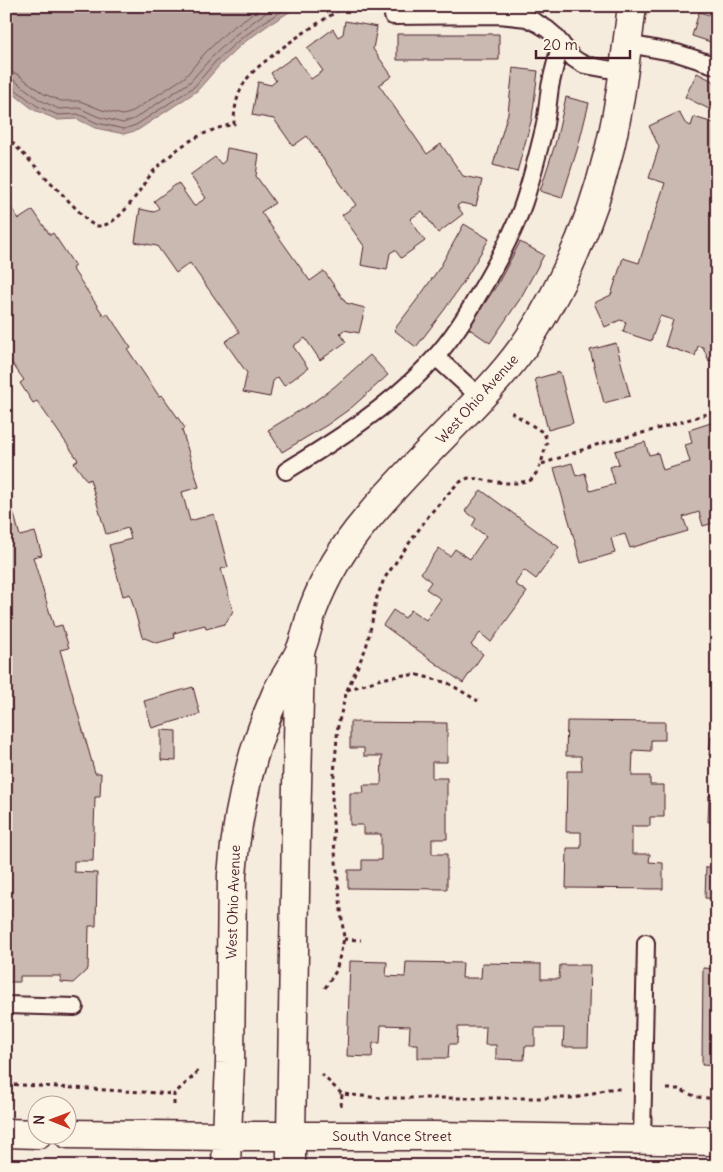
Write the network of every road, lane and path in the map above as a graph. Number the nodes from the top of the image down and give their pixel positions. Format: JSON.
{"nodes":[{"id":1,"x":345,"y":6,"type":"edge"},
{"id":2,"x":632,"y":6,"type":"edge"},
{"id":3,"x":393,"y":16,"type":"dead end"},
{"id":4,"x":561,"y":43,"type":"junction"},
{"id":5,"x":628,"y":44,"type":"junction"},
{"id":6,"x":717,"y":66,"type":"edge"},
{"id":7,"x":624,"y":72,"type":"junction"},
{"id":8,"x":6,"y":136,"type":"edge"},
{"id":9,"x":436,"y":357,"type":"junction"},
{"id":10,"x":485,"y":394,"type":"junction"},
{"id":11,"x":717,"y":411,"type":"edge"},
{"id":12,"x":541,"y":464,"type":"junction"},
{"id":13,"x":286,"y":471,"type":"dead end"},
{"id":14,"x":300,"y":650,"type":"junction"},
{"id":15,"x":347,"y":690,"type":"junction"},
{"id":16,"x":478,"y":701,"type":"dead end"},
{"id":17,"x":344,"y":939,"type":"junction"},
{"id":18,"x":361,"y":940,"type":"dead end"},
{"id":19,"x":646,"y":943,"type":"dead end"},
{"id":20,"x":324,"y":990,"type":"dead end"},
{"id":21,"x":6,"y":1005,"type":"edge"},
{"id":22,"x":75,"y":1007,"type":"dead end"},
{"id":23,"x":200,"y":1068,"type":"dead end"},
{"id":24,"x":317,"y":1070,"type":"dead end"},
{"id":25,"x":6,"y":1084,"type":"edge"},
{"id":26,"x":608,"y":1089,"type":"dead end"},
{"id":27,"x":678,"y":1089,"type":"dead end"},
{"id":28,"x":717,"y":1099,"type":"edge"},
{"id":29,"x":6,"y":1133,"type":"edge"},
{"id":30,"x":28,"y":1134,"type":"edge"},
{"id":31,"x":78,"y":1134,"type":"edge"},
{"id":32,"x":227,"y":1136,"type":"junction"},
{"id":33,"x":291,"y":1136,"type":"junction"},
{"id":34,"x":642,"y":1140,"type":"junction"},
{"id":35,"x":717,"y":1141,"type":"edge"},
{"id":36,"x":226,"y":1166,"type":"edge"},
{"id":37,"x":291,"y":1166,"type":"edge"}],
"edges":[{"from":1,"to":8,"type":"path"},
{"from":2,"to":5,"type":"street","name":"West Ohio Avenue"},
{"from":3,"to":4,"type":"lane"},
{"from":4,"to":7,"type":"lane"},
{"from":4,"to":9,"type":"lane"},
{"from":5,"to":6,"type":"lane"},
{"from":5,"to":7,"type":"street","name":"West Ohio Avenue"},
{"from":7,"to":10,"type":"street","name":"West Ohio Avenue"},
{"from":9,"to":10,"type":"lane"},
{"from":9,"to":13,"type":"lane"},
{"from":10,"to":12,"type":"path"},
{"from":10,"to":14,"type":"street","name":"West Ohio Avenue"},
{"from":11,"to":12,"type":"path"},
{"from":12,"to":15,"type":"path"},
{"from":14,"to":32,"type":"street","name":"West Ohio Avenue"},
{"from":14,"to":33,"type":"street","name":"West Ohio Avenue"},
{"from":15,"to":16,"type":"path"},
{"from":15,"to":17,"type":"path"},
{"from":17,"to":18,"type":"path"},
{"from":17,"to":20,"type":"path"},
{"from":19,"to":34,"type":"lane"},
{"from":21,"to":22,"type":"lane"},
{"from":23,"to":25,"type":"path"},
{"from":24,"to":26,"type":"path"},
{"from":27,"to":28,"type":"path"},
{"from":29,"to":30,"type":"street"},
{"from":31,"to":32,"type":"street","name":"South Vance Street"},
{"from":32,"to":33,"type":"street","name":"South Vance Street"},
{"from":32,"to":36,"type":"street","name":"West Ohio Avenue"},
{"from":33,"to":34,"type":"street","name":"South Vance Street"},
{"from":33,"to":37,"type":"street","name":"West Ohio Avenue"},
{"from":34,"to":35,"type":"street","name":"South Vance Street"}]}
